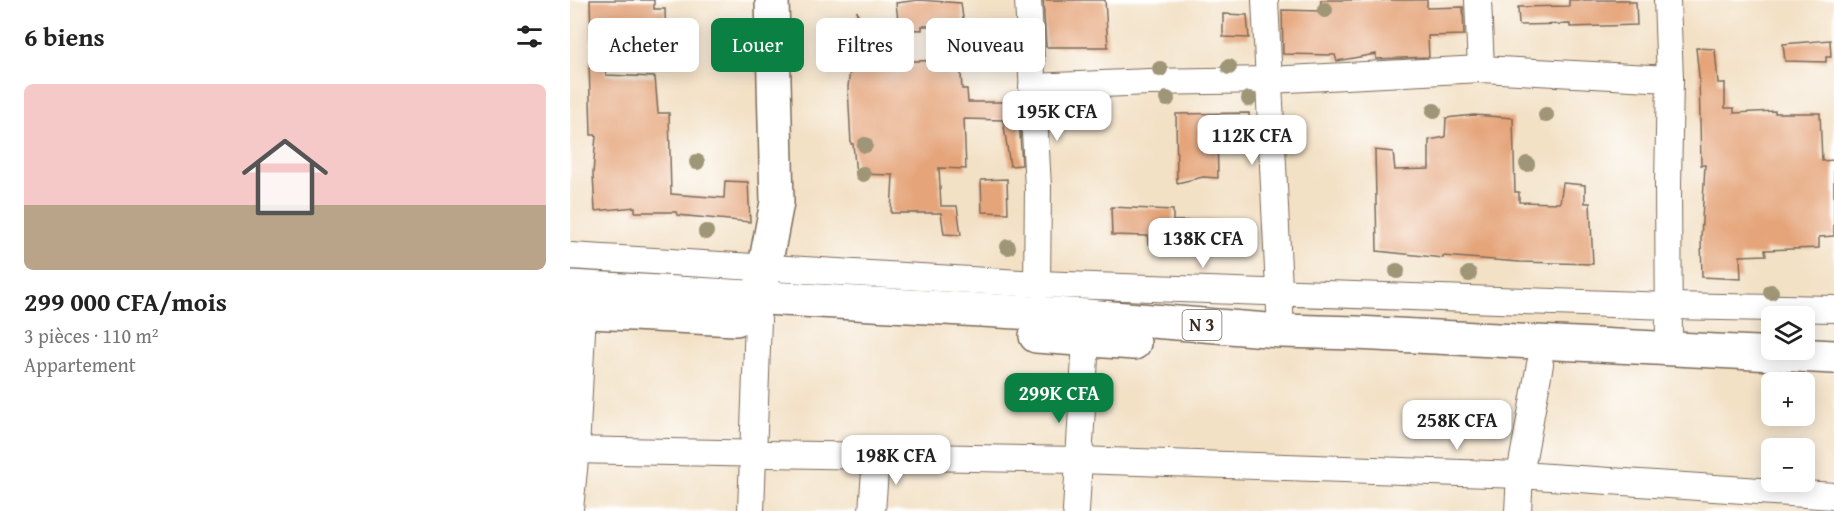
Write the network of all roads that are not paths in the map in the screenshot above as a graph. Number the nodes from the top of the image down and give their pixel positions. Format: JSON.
{"nodes":[{"id":1,"x":771,"y":0,"type":"edge"},
{"id":2,"x":1028,"y":0,"type":"edge"},
{"id":3,"x":1265,"y":0,"type":"edge"},
{"id":4,"x":1478,"y":0,"type":"edge"},
{"id":5,"x":1667,"y":0,"type":"edge"},
{"id":6,"x":1480,"y":69,"type":"junction"},
{"id":7,"x":1670,"y":79,"type":"junction"},
{"id":8,"x":1269,"y":80,"type":"junction"},
{"id":9,"x":1032,"y":87,"type":"junction"},
{"id":10,"x":570,"y":256,"type":"edge"},
{"id":11,"x":1037,"y":284,"type":"junction"},
{"id":12,"x":1281,"y":293,"type":"junction"},
{"id":13,"x":760,"y":296,"type":"junction"},
{"id":14,"x":574,"y":303,"type":"edge"},
{"id":15,"x":1669,"y":306,"type":"junction"},
{"id":16,"x":1834,"y":309,"type":"edge"},
{"id":17,"x":1086,"y":327,"type":"junction"},
{"id":18,"x":1281,"y":332,"type":"junction"},
{"id":19,"x":1669,"y":348,"type":"junction"},
{"id":20,"x":1834,"y":357,"type":"edge"},
{"id":21,"x":1540,"y":364,"type":"junction"},
{"id":22,"x":1834,"y":379,"type":"edge"},
{"id":23,"x":573,"y":450,"type":"edge"},
{"id":24,"x":754,"y":454,"type":"junction"},
{"id":25,"x":876,"y":458,"type":"junction"},
{"id":26,"x":1078,"y":460,"type":"junction"},
{"id":27,"x":1520,"y":475,"type":"junction"},
{"id":28,"x":1834,"y":496,"type":"edge"},
{"id":29,"x":570,"y":509,"type":"edge"},
{"id":30,"x":751,"y":511,"type":"edge"},
{"id":31,"x":872,"y":511,"type":"edge"},
{"id":32,"x":1076,"y":511,"type":"edge"},
{"id":33,"x":1518,"y":511,"type":"edge"}],
"edges":[{"from":1,"to":13,"type":"main road"},
{"from":2,"to":9,"type":"street"},
{"from":3,"to":8,"type":"street"},
{"from":4,"to":6,"type":"street"},
{"from":5,"to":7,"type":"street"},
{"from":6,"to":7,"type":"street"},
{"from":6,"to":8,"type":"street"},
{"from":7,"to":15,"type":"street"},
{"from":8,"to":9,"type":"street"},
{"from":8,"to":12,"type":"street"},
{"from":9,"to":11,"type":"street"},
{"from":10,"to":13,"type":"street"},
{"from":11,"to":12,"type":"street"},
{"from":11,"to":13,"type":"street"},
{"from":12,"to":15,"type":"street"},
{"from":12,"to":18,"type":"street"},
{"from":13,"to":14,"type":"main road","number":"N 3"},
{"from":13,"to":17,"type":"main road","number":"N 3"},
{"from":13,"to":24,"type":"street"},
{"from":14,"to":23,"type":"street"},
{"from":15,"to":16,"type":"street"},
{"from":15,"to":19,"type":"street"},
{"from":17,"to":18,"type":"main road","number":"N 3"},
{"from":17,"to":21,"type":"main road","number":"N 3"},
{"from":17,"to":26,"type":"street"},
{"from":18,"to":19,"type":"main road","number":"N 3"},
{"from":19,"to":20,"type":"main road","number":"N 3"},
{"from":21,"to":22,"type":"main road","number":"N 3"},
{"from":21,"to":27,"type":"street"},
{"from":23,"to":24,"type":"street"},
{"from":23,"to":29,"type":"street"},
{"from":24,"to":25,"type":"street"},
{"from":24,"to":30,"type":"street"},
{"from":25,"to":26,"type":"street"},
{"from":25,"to":31,"type":"street"},
{"from":26,"to":27,"type":"street"},
{"from":26,"to":32,"type":"street"},
{"from":27,"to":28,"type":"street"},
{"from":27,"to":33,"type":"street"}]}
